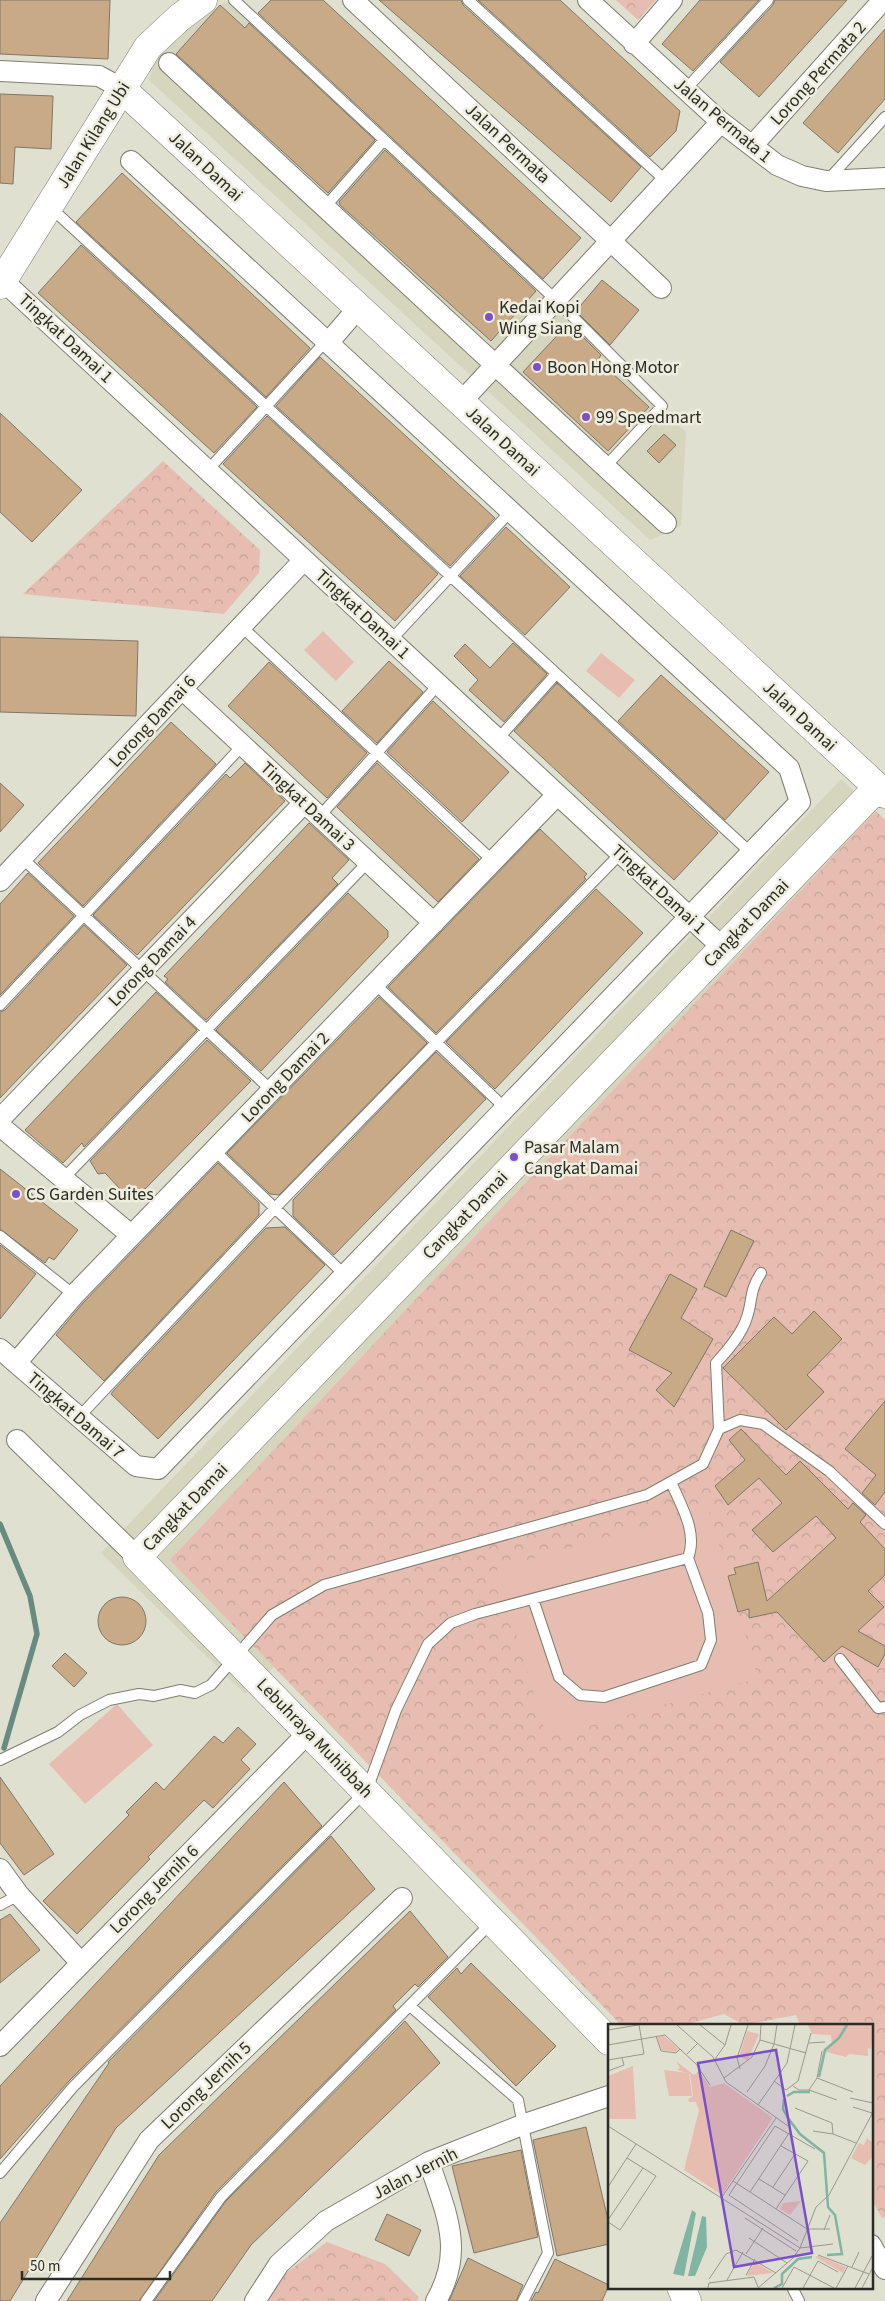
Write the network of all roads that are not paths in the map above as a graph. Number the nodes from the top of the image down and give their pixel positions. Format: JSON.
{"nodes":[{"id":1,"x":203,"y":0,"type":"edge"},
{"id":2,"x":234,"y":0,"type":"edge"},
{"id":3,"x":353,"y":0,"type":"edge"},
{"id":4,"x":468,"y":0,"type":"edge"},
{"id":5,"x":588,"y":0,"type":"edge"},
{"id":6,"x":672,"y":0,"type":"edge"},
{"id":7,"x":768,"y":0,"type":"edge"},
{"id":8,"x":883,"y":0,"type":"edge"},
{"id":9,"x":634,"y":44,"type":"junction"},
{"id":10,"x":170,"y":63,"type":"dead end"},
{"id":11,"x":0,"y":71,"type":"edge"},
{"id":12,"x":121,"y":88,"type":"junction"},
{"id":13,"x":685,"y":90,"type":"junction"},
{"id":14,"x":885,"y":117,"type":"edge"},
{"id":15,"x":721,"y":122,"type":"junction"},
{"id":16,"x":384,"y":140,"type":"junction"},
{"id":17,"x":752,"y":146,"type":"junction"},
{"id":18,"x":131,"y":162,"type":"dead end"},
{"id":19,"x":885,"y":178,"type":"edge"},
{"id":20,"x":666,"y":181,"type":"junction"},
{"id":21,"x":826,"y":181,"type":"junction"},
{"id":22,"x":49,"y":206,"type":"junction"},
{"id":23,"x":325,"y":207,"type":"junction"},
{"id":24,"x":612,"y":240,"type":"junction"},
{"id":25,"x":1,"y":281,"type":"edge"},
{"id":26,"x":661,"y":288,"type":"dead end"},
{"id":27,"x":556,"y":300,"type":"junction"},
{"id":28,"x":359,"y":308,"type":"junction"},
{"id":29,"x":327,"y":342,"type":"junction"},
{"id":30,"x":495,"y":365,"type":"junction"},
{"id":31,"x":461,"y":402,"type":"junction"},
{"id":32,"x":265,"y":407,"type":"junction"},
{"id":33,"x":605,"y":467,"type":"junction"},
{"id":34,"x":208,"y":470,"type":"junction"},
{"id":35,"x":510,"y":512,"type":"junction"},
{"id":36,"x":666,"y":523,"type":"dead end"},
{"id":37,"x":304,"y":560,"type":"junction"},
{"id":38,"x":450,"y":576,"type":"junction"},
{"id":39,"x":242,"y":626,"type":"junction"},
{"id":40,"x":391,"y":640,"type":"junction"},
{"id":41,"x":556,"y":674,"type":"junction"},
{"id":42,"x":438,"y":684,"type":"junction"},
{"id":43,"x":182,"y":689,"type":"junction"},
{"id":44,"x":498,"y":739,"type":"junction"},
{"id":45,"x":242,"y":746,"type":"junction"},
{"id":46,"x":377,"y":753,"type":"junction"},
{"id":47,"x":881,"y":791,"type":"edge"},
{"id":48,"x":557,"y":795,"type":"junction"},
{"id":49,"x":304,"y":803,"type":"junction"},
{"id":50,"x":319,"y":816,"type":"junction"},
{"id":51,"x":751,"y":853,"type":"junction"},
{"id":52,"x":621,"y":854,"type":"junction"},
{"id":53,"x":22,"y":858,"type":"junction"},
{"id":54,"x":493,"y":861,"type":"junction"},
{"id":55,"x":368,"y":862,"type":"junction"},
{"id":56,"x":0,"y":881,"type":"edge"},
{"id":57,"x":82,"y":915,"type":"junction"},
{"id":58,"x":689,"y":917,"type":"junction"},
{"id":59,"x":434,"y":923,"type":"junction"},
{"id":60,"x":722,"y":948,"type":"junction"},
{"id":61,"x":143,"y":971,"type":"junction"},
{"id":62,"x":374,"y":984,"type":"junction"},
{"id":63,"x":0,"y":1005,"type":"edge"},
{"id":64,"x":206,"y":1030,"type":"junction"},
{"id":65,"x":436,"y":1042,"type":"junction"},
{"id":66,"x":272,"y":1090,"type":"junction"},
{"id":67,"x":505,"y":1108,"type":"junction"},
{"id":68,"x":0,"y":1120,"type":"edge"},
{"id":69,"x":0,"y":1126,"type":"edge"},
{"id":70,"x":214,"y":1150,"type":"junction"},
{"id":71,"x":63,"y":1179,"type":"junction"},
{"id":72,"x":275,"y":1208,"type":"junction"},
{"id":73,"x":131,"y":1235,"type":"junction"},
{"id":74,"x":0,"y":1236,"type":"edge"},
{"id":75,"x":761,"y":1273,"type":"dead end"},
{"id":76,"x":345,"y":1275,"type":"junction"},
{"id":77,"x":74,"y":1295,"type":"junction"},
{"id":78,"x":0,"y":1349,"type":"edge"},
{"id":79,"x":16,"y":1363,"type":"junction"},
{"id":80,"x":79,"y":1417,"type":"junction"},
{"id":81,"x":719,"y":1428,"type":"junction"},
{"id":82,"x":17,"y":1440,"type":"dead end"},
{"id":83,"x":671,"y":1482,"type":"junction"},
{"id":84,"x":885,"y":1524,"type":"edge"},
{"id":85,"x":137,"y":1557,"type":"junction"},
{"id":86,"x":688,"y":1558,"type":"junction"},
{"id":87,"x":533,"y":1599,"type":"junction"},
{"id":88,"x":237,"y":1658,"type":"junction"},
{"id":89,"x":840,"y":1659,"type":"dead end"},
{"id":90,"x":885,"y":1707,"type":"edge"},
{"id":91,"x":309,"y":1732,"type":"junction"},
{"id":92,"x":0,"y":1760,"type":"edge"},
{"id":93,"x":367,"y":1790,"type":"junction"},
{"id":94,"x":0,"y":1869,"type":"edge"},
{"id":95,"x":19,"y":1895,"type":"junction"},
{"id":96,"x":402,"y":1898,"type":"dead end"},
{"id":97,"x":0,"y":1905,"type":"edge"},
{"id":98,"x":492,"y":1922,"type":"junction"},
{"id":99,"x":81,"y":1962,"type":"junction"},
{"id":100,"x":410,"y":2006,"type":"junction"},
{"id":101,"x":608,"y":2039,"type":"edge"},
{"id":102,"x":0,"y":2046,"type":"edge"},
{"id":103,"x":608,"y":2096,"type":"edge"},
{"id":104,"x":522,"y":2124,"type":"junction"},
{"id":105,"x":429,"y":2162,"type":"junction"},
{"id":106,"x":0,"y":2174,"type":"edge"},
{"id":107,"x":872,"y":2247,"type":"edge"},
{"id":108,"x":885,"y":2269,"type":"edge"},
{"id":109,"x":681,"y":2288,"type":"edge"},
{"id":110,"x":792,"y":2288,"type":"edge"},
{"id":111,"x":46,"y":2301,"type":"edge"},
{"id":112,"x":146,"y":2301,"type":"edge"},
{"id":113,"x":255,"y":2301,"type":"edge"},
{"id":114,"x":436,"y":2301,"type":"edge"},
{"id":115,"x":523,"y":2301,"type":"edge"},
{"id":116,"x":687,"y":2301,"type":"edge"},
{"id":117,"x":799,"y":2301,"type":"edge"}],
"edges":[{"from":1,"to":12,"type":"street","name":"Jalan Kilang Ubi"},
{"from":2,"to":16,"type":"lane"},
{"from":3,"to":24,"type":"street","name":"Jalan Permata"},
{"from":4,"to":20,"type":"lane"},
{"from":5,"to":9,"type":"street","name":"Jalan Permata 1"},
{"from":6,"to":9,"type":"street"},
{"from":7,"to":13,"type":"lane"},
{"from":8,"to":17,"type":"street","name":"Lorong Permata 2"},
{"from":9,"to":13,"type":"street","name":"Jalan Permata 1"},
{"from":10,"to":23,"type":"street"},
{"from":11,"to":12,"type":"street"},
{"from":12,"to":22,"type":"street","name":"Jalan Kilang Ubi"},
{"from":12,"to":28,"type":"street","name":"Jalan Damai"},
{"from":13,"to":15,"type":"street","name":"Jalan Permata 1"},
{"from":14,"to":21,"type":"lane"},
{"from":15,"to":17,"type":"street","name":"Jalan Permata 1"},
{"from":15,"to":20,"type":"street"},
{"from":16,"to":23,"type":"lane"},
{"from":16,"to":27,"type":"lane"},
{"from":17,"to":21,"type":"street","name":"Jalan Permata 1"},
{"from":18,"to":29,"type":"street"},
{"from":19,"to":21,"type":"street","name":"Jalan Permata 1"},
{"from":20,"to":24,"type":"street"},
{"from":22,"to":25,"type":"street","name":"Jalan Kilang Ubi"},
{"from":22,"to":32,"type":"lane"},
{"from":23,"to":30,"type":"street"},
{"from":24,"to":26,"type":"street","name":"Jalan Permata"},
{"from":24,"to":27,"type":"street"},
{"from":25,"to":34,"type":"street","name":"Tingkat Damai 1"},
{"from":27,"to":30,"type":"street"},
{"from":27,"to":33,"type":"lane"},
{"from":28,"to":29,"type":"street"},
{"from":28,"to":31,"type":"street","name":"Jalan Damai"},
{"from":29,"to":32,"type":"lane"},
{"from":29,"to":35,"type":"street"},
{"from":30,"to":31,"type":"street"},
{"from":30,"to":33,"type":"street"},
{"from":31,"to":47,"type":"street","name":"Jalan Damai"},
{"from":32,"to":34,"type":"lane"},
{"from":32,"to":38,"type":"lane"},
{"from":33,"to":36,"type":"street"},
{"from":34,"to":37,"type":"street","name":"Tingkat Damai 1"},
{"from":35,"to":38,"type":"lane"},
{"from":35,"to":51,"type":"street"},
{"from":37,"to":39,"type":"street","name":"Lorong Damai 6"},
{"from":37,"to":40,"type":"street","name":"Tingkat Damai 1"},
{"from":38,"to":40,"type":"lane"},
{"from":38,"to":41,"type":"lane"},
{"from":39,"to":43,"type":"street","name":"Lorong Damai 6"},
{"from":39,"to":46,"type":"lane"},
{"from":40,"to":42,"type":"street","name":"Tingkat Damai 1"},
{"from":41,"to":44,"type":"lane"},
{"from":41,"to":51,"type":"lane"},
{"from":42,"to":44,"type":"street","name":"Tingkat Damai 1"},
{"from":42,"to":46,"type":"lane"},
{"from":43,"to":45,"type":"street","name":"Tingkat Damai 3"},
{"from":43,"to":53,"type":"street","name":"Lorong Damai 6"},
{"from":44,"to":48,"type":"street","name":"Tingkat Damai 1"},
{"from":45,"to":49,"type":"street","name":"Tingkat Damai 3"},
{"from":45,"to":57,"type":"lane"},
{"from":46,"to":50,"type":"lane"},
{"from":46,"to":54,"type":"lane"},
{"from":47,"to":60,"type":"street","name":"Cangkat Damai"},
{"from":48,"to":52,"type":"street","name":"Tingkat Damai 1"},
{"from":48,"to":54,"type":"street","name":"Lorong Damai 2"},
{"from":49,"to":50,"type":"street","name":"Tingkat Damai 3"},
{"from":49,"to":61,"type":"street","name":"Lorong Damai 4"},
{"from":50,"to":55,"type":"street","name":"Tingkat Damai 3"},
{"from":51,"to":58,"type":"street"},
{"from":52,"to":58,"type":"street","name":"Tingkat Damai 1"},
{"from":52,"to":65,"type":"lane"},
{"from":53,"to":56,"type":"street","name":"Lorong Damai 6"},
{"from":53,"to":57,"type":"lane"},
{"from":54,"to":59,"type":"street","name":"Lorong Damai 2"},
{"from":55,"to":59,"type":"street","name":"Tingkat Damai 3"},
{"from":55,"to":64,"type":"lane"},
{"from":57,"to":61,"type":"lane"},
{"from":57,"to":63,"type":"lane"},
{"from":58,"to":60,"type":"street","name":"Tingkat Damai 1"},
{"from":58,"to":67,"type":"street"},
{"from":59,"to":62,"type":"street","name":"Lorong Damai 2"},
{"from":60,"to":85,"type":"street","name":"Cangkat Damai"},
{"from":61,"to":64,"type":"lane"},
{"from":61,"to":68,"type":"street","name":"Lorong Damai 4"},
{"from":62,"to":65,"type":"lane"},
{"from":62,"to":66,"type":"street","name":"Lorong Damai 2"},
{"from":64,"to":66,"type":"lane"},
{"from":64,"to":71,"type":"lane"},
{"from":65,"to":67,"type":"lane"},
{"from":65,"to":72,"type":"lane"},
{"from":66,"to":70,"type":"street","name":"Lorong Damai 2"},
{"from":67,"to":76,"type":"street"},
{"from":69,"to":71,"type":"street"},
{"from":70,"to":72,"type":"lane"},
{"from":70,"to":73,"type":"street","name":"Lorong Damai 2"},
{"from":71,"to":73,"type":"street"},
{"from":72,"to":76,"type":"lane"},
{"from":72,"to":80,"type":"lane"},
{"from":73,"to":77,"type":"street","name":"Lorong Damai 2"},
{"from":74,"to":77,"type":"lane"},
{"from":75,"to":81,"type":"lane"},
{"from":76,"to":80,"type":"street","name":"Tingkat Damai 7"},
{"from":77,"to":79,"type":"street","name":"Lorong Damai 2"},
{"from":78,"to":79,"type":"street","name":"Tingkat Damai 7"},
{"from":79,"to":80,"type":"street","name":"Tingkat Damai 7"},
{"from":81,"to":83,"type":"lane"},
{"from":81,"to":84,"type":"lane"},
{"from":82,"to":85,"type":"street","name":"Lebuhraya Muhibbah"},
{"from":83,"to":86,"type":"lane"},
{"from":83,"to":88,"type":"lane"},
{"from":85,"to":88,"type":"street","name":"Lebuhraya Muhibbah"},
{"from":86,"to":87,"type":"lane"},
{"from":86,"to":87,"type":"lane"},
{"from":87,"to":93,"type":"lane"},
{"from":88,"to":91,"type":"street","name":"Lebuhraya Muhibbah"},
{"from":88,"to":92,"type":"lane"},
{"from":89,"to":90,"type":"lane"},
{"from":91,"to":93,"type":"street","name":"Lebuhraya Muhibbah"},
{"from":91,"to":99,"type":"street","name":"Lorong Jernih 6"},
{"from":93,"to":98,"type":"street","name":"Lebuhraya Muhibbah"},
{"from":93,"to":106,"type":"lane"},
{"from":94,"to":95,"type":"street"},
{"from":95,"to":97,"type":"lane"},
{"from":95,"to":99,"type":"street"},
{"from":96,"to":111,"type":"street","name":"Lorong Jernih 5"},
{"from":98,"to":100,"type":"lane"},
{"from":98,"to":101,"type":"street","name":"Lebuhraya Muhibbah"},
{"from":99,"to":102,"type":"street","name":"Lorong Jernih 6"},
{"from":100,"to":104,"type":"lane"},
{"from":100,"to":112,"type":"lane"},
{"from":103,"to":104,"type":"street","name":"Jalan Jernih"},
{"from":104,"to":105,"type":"street","name":"Jalan Jernih"},
{"from":104,"to":115,"type":"lane"},
{"from":105,"to":113,"type":"street","name":"Jalan Jernih"},
{"from":105,"to":114,"type":"street"},
{"from":107,"to":108,"type":"street"},
{"from":109,"to":116,"type":"street"},
{"from":110,"to":117,"type":"lane"}]}
